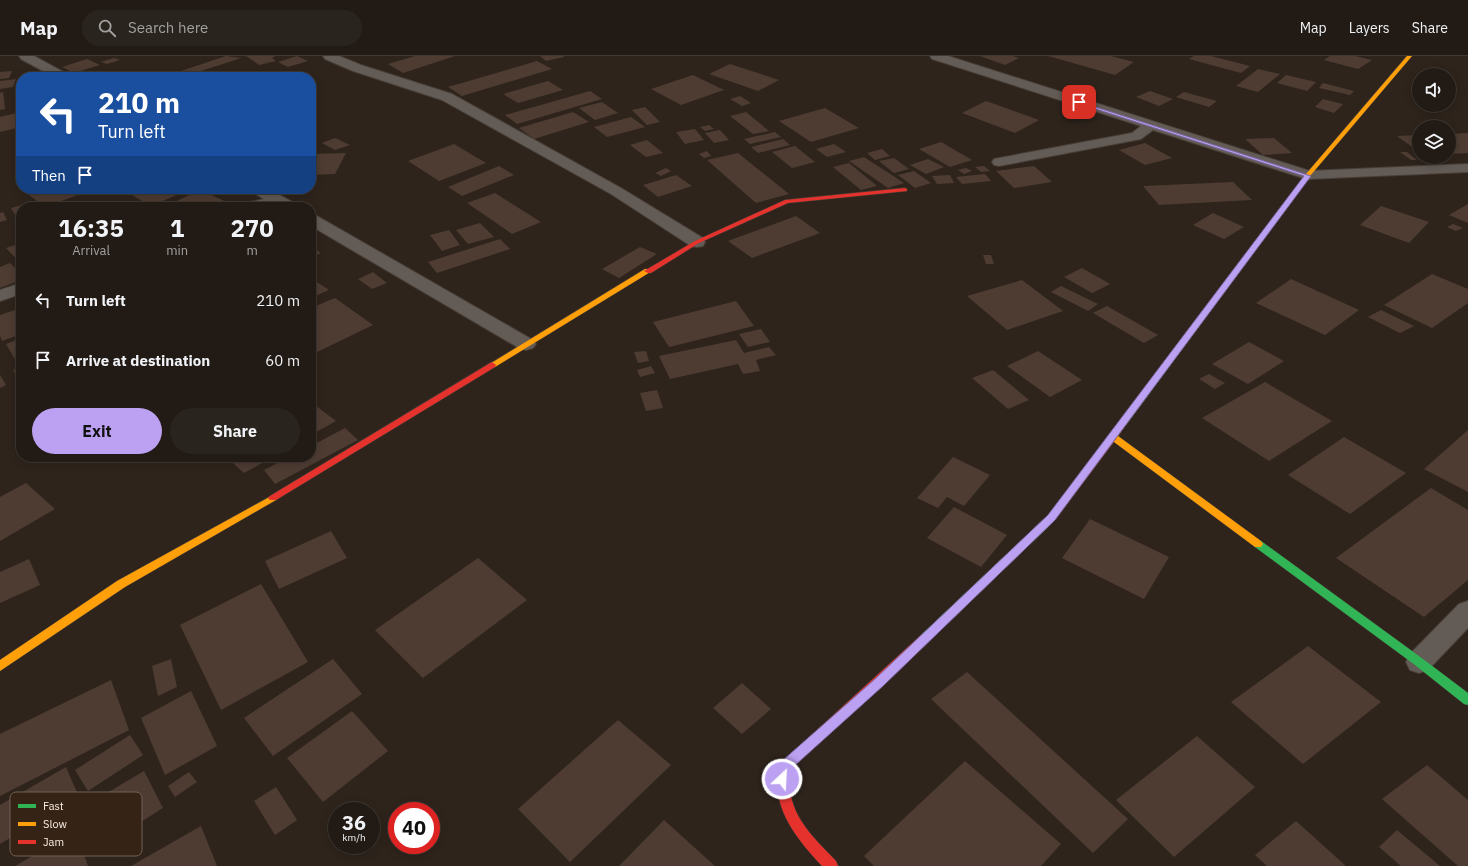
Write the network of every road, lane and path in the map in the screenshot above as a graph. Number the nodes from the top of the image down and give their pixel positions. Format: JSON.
{"nodes":[{"id":1,"x":26,"y":56,"type":"edge"},
{"id":2,"x":329,"y":56,"type":"edge"},
{"id":3,"x":936,"y":56,"type":"edge"},
{"id":4,"x":1410,"y":56,"type":"edge"},
{"id":5,"x":1416,"y":56,"type":"edge"},
{"id":6,"x":54,"y":72,"type":"edge"},
{"id":7,"x":1151,"y":125,"type":"junction"},
{"id":8,"x":999,"y":162,"type":"dead end"},
{"id":9,"x":1468,"y":168,"type":"edge"},
{"id":10,"x":1308,"y":176,"type":"junction"},
{"id":11,"x":905,"y":190,"type":"dead end"},
{"id":12,"x":267,"y":194,"type":"edge"},
{"id":13,"x":281,"y":202,"type":"edge"},
{"id":14,"x":316,"y":222,"type":"edge"},
{"id":15,"x":697,"y":242,"type":"junction"},
{"id":16,"x":16,"y":290,"type":"edge"},
{"id":17,"x":0,"y":296,"type":"edge"},
{"id":18,"x":526,"y":344,"type":"junction"},
{"id":19,"x":1113,"y":437,"type":"junction"},
{"id":20,"x":1468,"y":611,"type":"edge"},
{"id":21,"x":1419,"y":662,"type":"junction"},
{"id":22,"x":0,"y":666,"type":"edge"},
{"id":23,"x":1468,"y":700,"type":"edge"},
{"id":24,"x":831,"y":866,"type":"edge"}],
"edges":[{"from":1,"to":6,"type":"street"},
{"from":2,"to":15,"type":"street"},
{"from":3,"to":7,"type":"street"},
{"from":4,"to":5,"type":"street"},
{"from":4,"to":10,"type":"street"},
{"from":7,"to":8,"type":"street"},
{"from":7,"to":10,"type":"street"},
{"from":9,"to":10,"type":"lane"},
{"from":10,"to":19,"type":"street"},
{"from":11,"to":15,"type":"street"},
{"from":12,"to":13,"type":"street"},
{"from":14,"to":18,"type":"street"},
{"from":15,"to":18,"type":"street"},
{"from":16,"to":17,"type":"street"},
{"from":18,"to":22,"type":"street"},
{"from":19,"to":21,"type":"street"},
{"from":19,"to":24,"type":"street"},
{"from":20,"to":21,"type":"street"},
{"from":21,"to":23,"type":"street"}]}
